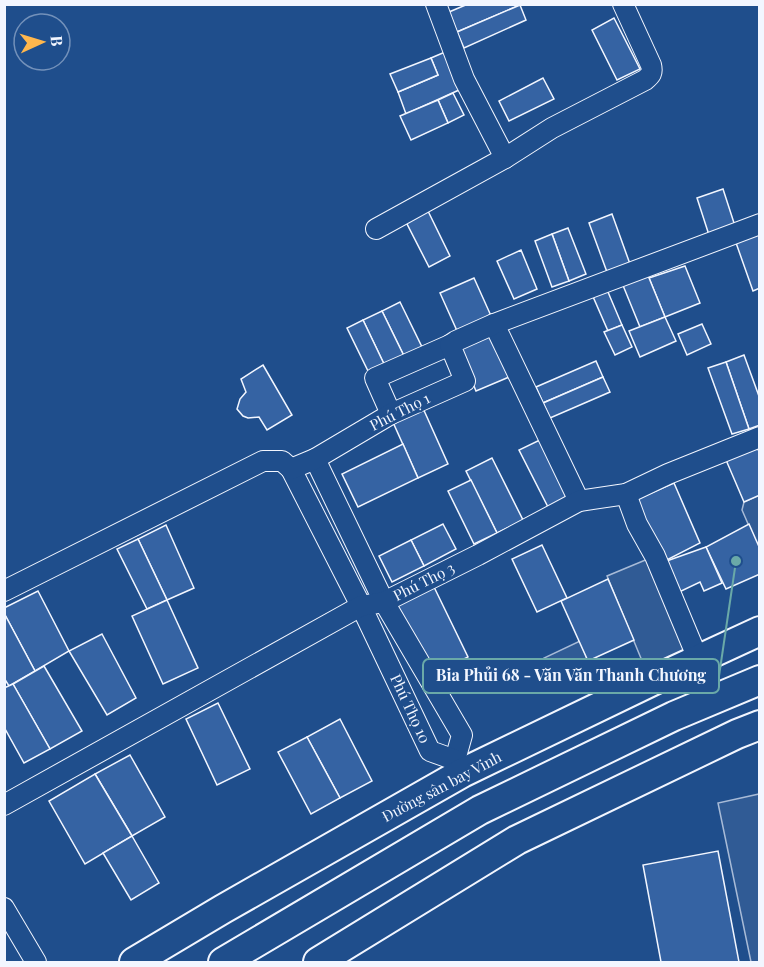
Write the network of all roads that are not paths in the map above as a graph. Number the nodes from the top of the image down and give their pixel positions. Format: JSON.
{"nodes":[{"id":1,"x":436,"y":4,"type":"edge"},
{"id":2,"x":623,"y":4,"type":"edge"},
{"id":3,"x":505,"y":158,"type":"junction"},
{"id":4,"x":759,"y":224,"type":"edge"},
{"id":5,"x":376,"y":229,"type":"dead end"},
{"id":6,"x":494,"y":324,"type":"junction"},
{"id":7,"x":450,"y":345,"type":"junction"},
{"id":8,"x":391,"y":414,"type":"junction"},
{"id":9,"x":759,"y":437,"type":"edge"},
{"id":10,"x":315,"y":459,"type":"junction"},
{"id":11,"x":291,"y":469,"type":"junction"},
{"id":12,"x":626,"y":494,"type":"junction"},
{"id":13,"x":579,"y":501,"type":"junction"},
{"id":14,"x":4,"y":591,"type":"edge"},
{"id":15,"x":384,"y":602,"type":"junction"},
{"id":16,"x":361,"y":606,"type":"junction"},
{"id":17,"x":759,"y":631,"type":"edge"},
{"id":18,"x":699,"y":658,"type":"junction"},
{"id":19,"x":759,"y":680,"type":"edge"},
{"id":20,"x":754,"y":732,"type":"edge"},
{"id":21,"x":459,"y":767,"type":"junction"},
{"id":22,"x":4,"y":805,"type":"edge"},
{"id":23,"x":480,"y":810,"type":"junction"},
{"id":24,"x":4,"y":908,"type":"edge"},
{"id":25,"x":36,"y":963,"type":"edge"},
{"id":26,"x":134,"y":963,"type":"edge"},
{"id":27,"x":223,"y":963,"type":"edge"},
{"id":28,"x":318,"y":963,"type":"edge"}],
"edges":[{"from":1,"to":3,"type":"street"},
{"from":2,"to":3,"type":"street"},
{"from":3,"to":5,"type":"street"},
{"from":4,"to":6,"type":"street"},
{"from":6,"to":7,"type":"street"},
{"from":6,"to":13,"type":"street"},
{"from":7,"to":8,"type":"street","name":"Phú Thọ 1"},
{"from":7,"to":8,"type":"street"},
{"from":8,"to":10,"type":"street","name":"Phú Thọ 1"},
{"from":9,"to":12,"type":"street","name":"Phú Thọ 3"},
{"from":10,"to":11,"type":"street","name":"Phú Thọ 1"},
{"from":10,"to":15,"type":"street","name":"Phú Thọ 10"},
{"from":11,"to":14,"type":"street"},
{"from":11,"to":16,"type":"street","name":"Phú Thọ 10"},
{"from":12,"to":13,"type":"street","name":"Phú Thọ 3"},
{"from":12,"to":18,"type":"street"},
{"from":13,"to":15,"type":"street","name":"Phú Thọ 3"},
{"from":15,"to":16,"type":"street","name":"Phú Thọ 3"},
{"from":15,"to":21,"type":"street","name":"Phú Thọ 10"},
{"from":16,"to":21,"type":"street","name":"Phú Thọ 10"},
{"from":16,"to":22,"type":"street","name":"Phú Thọ 3"},
{"from":17,"to":18,"type":"main road","name":"Đường sân bay Vinh"},
{"from":18,"to":21,"type":"main road","name":"Đường sân bay Vinh"},
{"from":19,"to":23,"type":"main road"},
{"from":20,"to":28,"type":"main road"},
{"from":21,"to":23,"type":"main road"},
{"from":21,"to":26,"type":"main road","name":"Đường sân bay Vinh"},
{"from":23,"to":27,"type":"main road"},
{"from":24,"to":25,"type":"street"}]}
